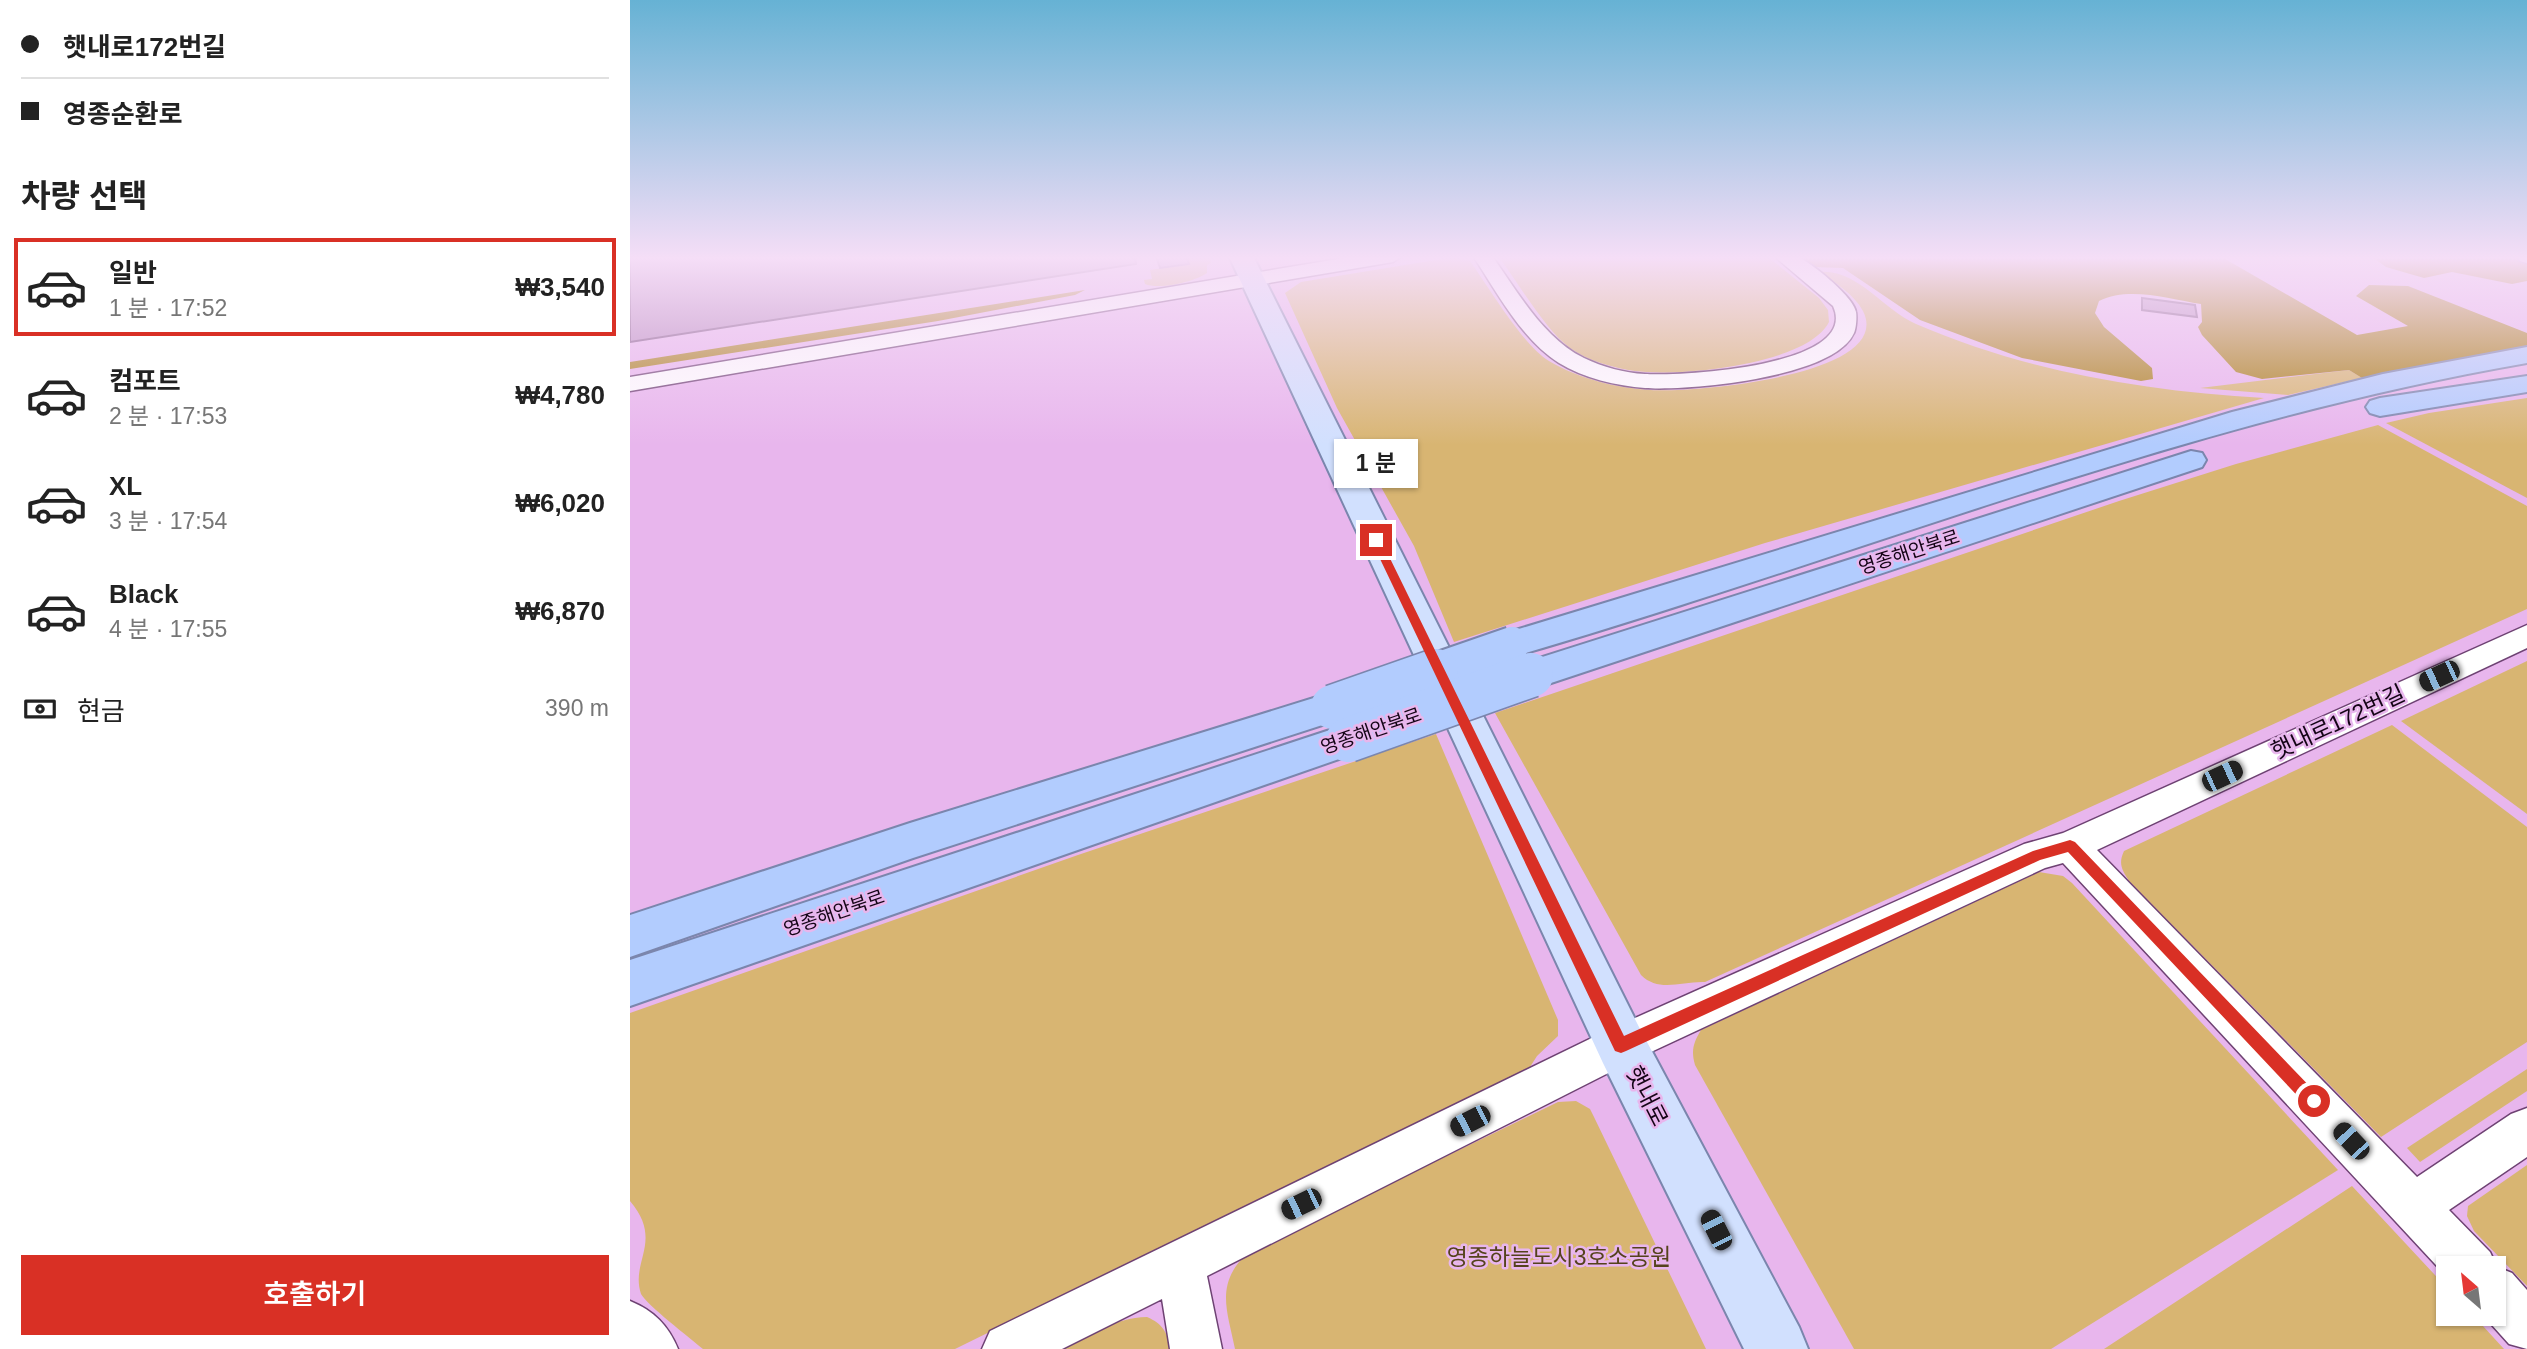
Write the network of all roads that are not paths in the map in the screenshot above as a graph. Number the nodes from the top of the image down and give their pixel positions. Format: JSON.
{"nodes":[{"id":1,"x":998,"y":319,"type":"edge"},
{"id":2,"x":1270,"y":319,"type":"edge"},
{"id":3,"x":1529,"y":319,"type":"edge"},
{"id":4,"x":1847,"y":319,"type":"edge"},
{"id":5,"x":901,"y":339,"type":"junction"},
{"id":6,"x":2527,"y":355,"type":"edge"},
{"id":7,"x":898,"y":362,"type":"dead end"},
{"id":8,"x":630,"y":384,"type":"edge"},
{"id":9,"x":2527,"y":384,"type":"edge"},
{"id":10,"x":2527,"y":636,"type":"edge"},
{"id":11,"x":1522,"y":659,"type":"junction"},
{"id":12,"x":1340,"y":724,"type":"junction"},
{"id":13,"x":2070,"y":846,"type":"junction"},
{"id":14,"x":759,"y":891,"type":"junction"},
{"id":15,"x":630,"y":926,"type":"edge"},
{"id":16,"x":630,"y":936,"type":"edge"},
{"id":17,"x":630,"y":984,"type":"edge"},
{"id":18,"x":1621,"y":1045,"type":"junction"},
{"id":19,"x":2527,"y":1130,"type":"edge"},
{"id":20,"x":2414,"y":1206,"type":"junction"},
{"id":21,"x":2461,"y":1256,"type":"edge"},
{"id":22,"x":1180,"y":1264,"type":"junction"},
{"id":23,"x":2506,"y":1304,"type":"edge"},
{"id":24,"x":630,"y":1326,"type":"edge"},
{"id":25,"x":2527,"y":1326,"type":"edge"},
{"id":26,"x":652,"y":1349,"type":"edge"},
{"id":27,"x":1008,"y":1349,"type":"edge"},
{"id":28,"x":1196,"y":1349,"type":"edge"},
{"id":29,"x":1777,"y":1349,"type":"edge"}],
"edges":[{"from":1,"to":5,"type":"street"},
{"from":2,"to":18,"type":"main road","name":"햇내로"},
{"from":3,"to":4,"type":"street"},
{"from":5,"to":7,"type":"street"},
{"from":5,"to":8,"type":"street"},
{"from":6,"to":11,"type":"highway","name":"영종해안북로"},
{"from":9,"to":11,"type":"highway","name":"영종해안북로"},
{"from":10,"to":13,"type":"street","name":"햇내로172번길"},
{"from":11,"to":12,"type":"highway","name":"영종해안북로","bridge":true},
{"from":12,"to":14,"type":"highway","name":"영종해안북로"},
{"from":12,"to":17,"type":"highway","name":"영종해안북로"},
{"from":13,"to":18,"type":"street","name":"햇내로172번길"},
{"from":13,"to":20,"type":"street"},
{"from":14,"to":15,"type":"highway"},
{"from":14,"to":16,"type":"highway","name":"영종해안북로"},
{"from":18,"to":22,"type":"street","name":"햇내로172번길"},
{"from":18,"to":29,"type":"main road","name":"햇내로"},
{"from":19,"to":20,"type":"street"},
{"from":20,"to":21,"type":"street"},
{"from":22,"to":27,"type":"street","name":"햇내로172번길"},
{"from":22,"to":28,"type":"street"},
{"from":23,"to":25,"type":"street"},
{"from":24,"to":26,"type":"street"}]}
